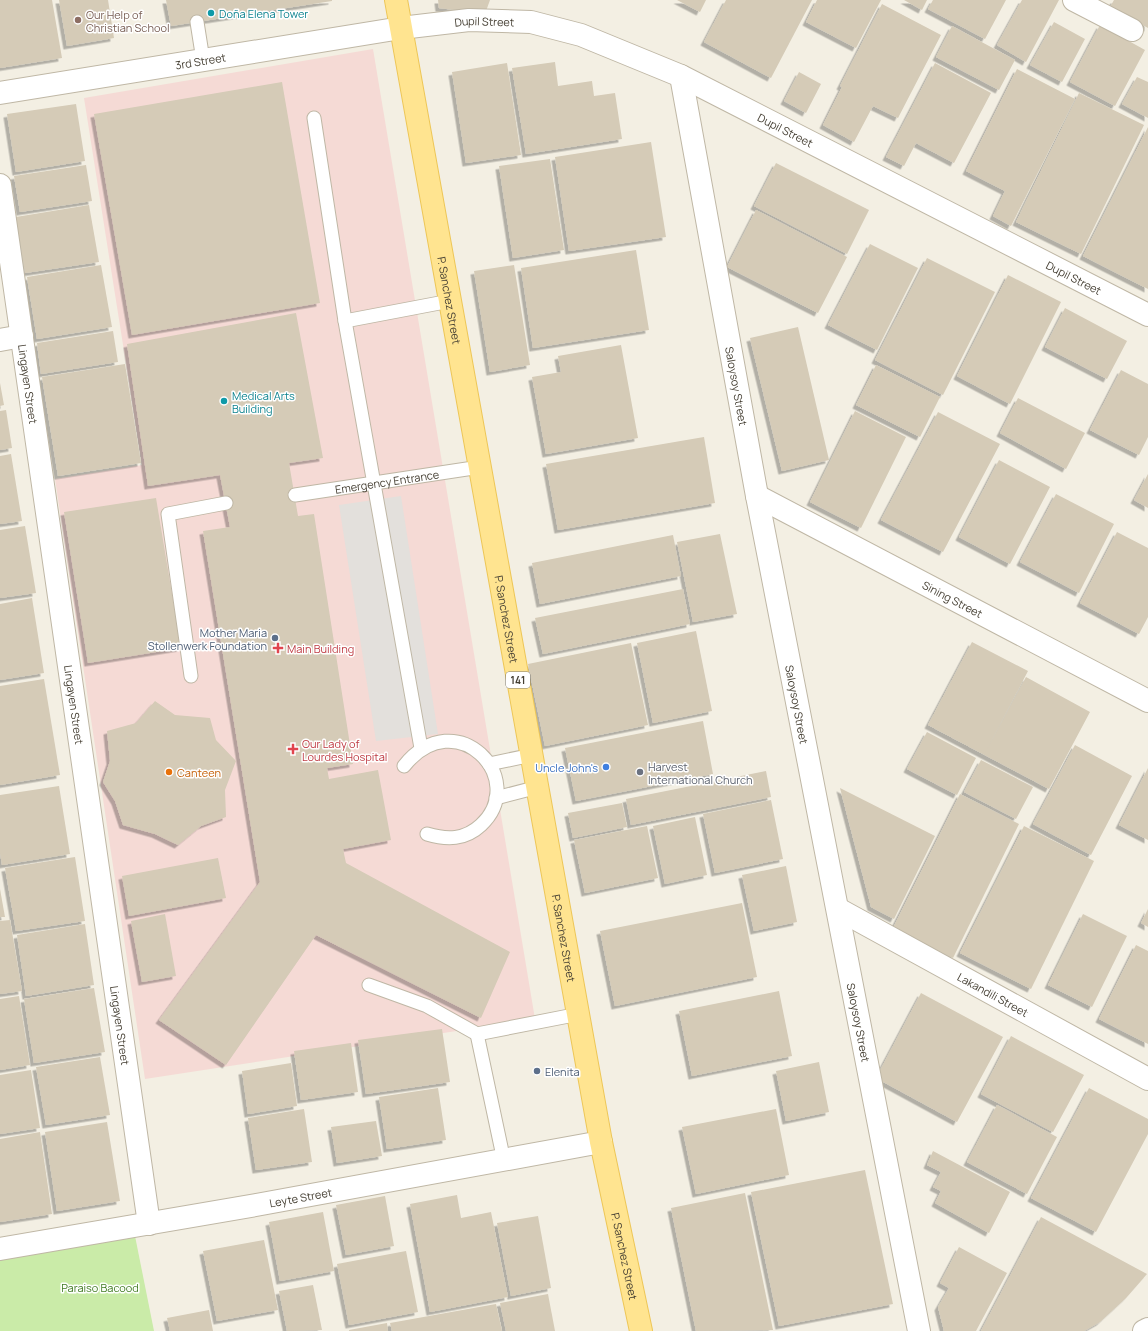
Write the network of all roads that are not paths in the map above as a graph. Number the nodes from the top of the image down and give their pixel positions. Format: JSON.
{"nodes":[{"id":1,"x":396,"y":0,"type":"edge"},
{"id":2,"x":1074,"y":0,"type":"edge"},
{"id":3,"x":197,"y":22,"type":"dead end"},
{"id":4,"x":401,"y":28,"type":"junction"},
{"id":5,"x":1132,"y":30,"type":"dead end"},
{"id":6,"x":203,"y":60,"type":"junction"},
{"id":7,"x":681,"y":76,"type":"junction"},
{"id":8,"x":0,"y":93,"type":"edge"},
{"id":9,"x":314,"y":118,"type":"dead end"},
{"id":10,"x":0,"y":185,"type":"edge"},
{"id":11,"x":450,"y":301,"type":"junction"},
{"id":12,"x":1148,"y":315,"type":"edge"},
{"id":13,"x":345,"y":321,"type":"junction"},
{"id":14,"x":22,"y":336,"type":"junction"},
{"id":15,"x":0,"y":340,"type":"edge"},
{"id":16,"x":480,"y":467,"type":"junction"},
{"id":17,"x":373,"y":483,"type":"junction"},
{"id":18,"x":295,"y":495,"type":"dead end"},
{"id":19,"x":757,"y":496,"type":"junction"},
{"id":20,"x":226,"y":503,"type":"dead end"},
{"id":21,"x":191,"y":676,"type":"dead end"},
{"id":22,"x":1148,"y":701,"type":"edge"},
{"id":23,"x":421,"y":748,"type":"junction"},
{"id":24,"x":532,"y":754,"type":"junction"},
{"id":25,"x":489,"y":764,"type":"junction"},
{"id":26,"x":404,"y":766,"type":"dead end"},
{"id":27,"x":538,"y":787,"type":"junction"},
{"id":28,"x":496,"y":798,"type":"junction"},
{"id":29,"x":427,"y":834,"type":"dead end"},
{"id":30,"x":838,"y":909,"type":"junction"},
{"id":31,"x":369,"y":985,"type":"dead end"},
{"id":32,"x":579,"y":1014,"type":"junction"},
{"id":33,"x":477,"y":1034,"type":"junction"},
{"id":34,"x":1148,"y":1079,"type":"edge"},
{"id":35,"x":601,"y":1142,"type":"junction"},
{"id":36,"x":504,"y":1161,"type":"junction"},
{"id":37,"x":149,"y":1224,"type":"junction"},
{"id":38,"x":0,"y":1249,"type":"edge"},
{"id":39,"x":1148,"y":1328,"type":"edge"},
{"id":40,"x":641,"y":1331,"type":"edge"},
{"id":41,"x":919,"y":1331,"type":"edge"},
{"id":42,"x":1144,"y":1331,"type":"edge"}],
"edges":[{"from":1,"to":4,"type":"main road","name":"P. Sanchez Street","number":"141"},
{"from":2,"to":5,"type":"street"},
{"from":3,"to":6,"type":"lane"},
{"from":4,"to":6,"type":"street","name":"3rd Street"},
{"from":4,"to":7,"type":"street","name":"Dupil Street"},
{"from":4,"to":11,"type":"main road","name":"P. Sanchez Street","number":"141"},
{"from":6,"to":8,"type":"street","name":"3rd Street"},
{"from":7,"to":12,"type":"street","name":"Dupil Street"},
{"from":7,"to":19,"type":"street","name":"Saloysoy Street"},
{"from":9,"to":13,"type":"lane"},
{"from":10,"to":14,"type":"street","name":"Lingayen Street"},
{"from":11,"to":13,"type":"lane"},
{"from":11,"to":16,"type":"main road","name":"P. Sanchez Street","number":"141"},
{"from":13,"to":17,"type":"lane"},
{"from":14,"to":15,"type":"street"},
{"from":14,"to":37,"type":"street","name":"Lingayen Street"},
{"from":16,"to":17,"type":"lane","name":"Emergency Entrance"},
{"from":16,"to":24,"type":"main road","name":"P. Sanchez Street","number":"141"},
{"from":17,"to":18,"type":"lane","name":"Emergency Entrance"},
{"from":17,"to":23,"type":"lane"},
{"from":19,"to":22,"type":"street","name":"Sining Street"},
{"from":19,"to":30,"type":"street","name":"Saloysoy Street"},
{"from":20,"to":21,"type":"lane"},
{"from":23,"to":25,"type":"lane"},
{"from":23,"to":26,"type":"lane"},
{"from":24,"to":25,"type":"lane"},
{"from":24,"to":27,"type":"main road","name":"P. Sanchez Street","number":"141"},
{"from":25,"to":28,"type":"lane"},
{"from":27,"to":28,"type":"lane"},
{"from":27,"to":32,"type":"main road","name":"P. Sanchez Street","number":"141"},
{"from":28,"to":29,"type":"lane"},
{"from":30,"to":34,"type":"street","name":"Lakandili Street"},
{"from":30,"to":41,"type":"street","name":"Saloysoy Street"},
{"from":31,"to":33,"type":"lane"},
{"from":32,"to":33,"type":"lane"},
{"from":32,"to":35,"type":"main road","name":"P. Sanchez Street","number":"141"},
{"from":33,"to":36,"type":"lane"},
{"from":35,"to":36,"type":"street","name":"Leyte Street"},
{"from":35,"to":40,"type":"main road","name":"P. Sanchez Street","number":"141"},
{"from":36,"to":37,"type":"street","name":"Leyte Street"},
{"from":37,"to":38,"type":"street","name":"Leyte Street"},
{"from":39,"to":42,"type":"street"}]}
